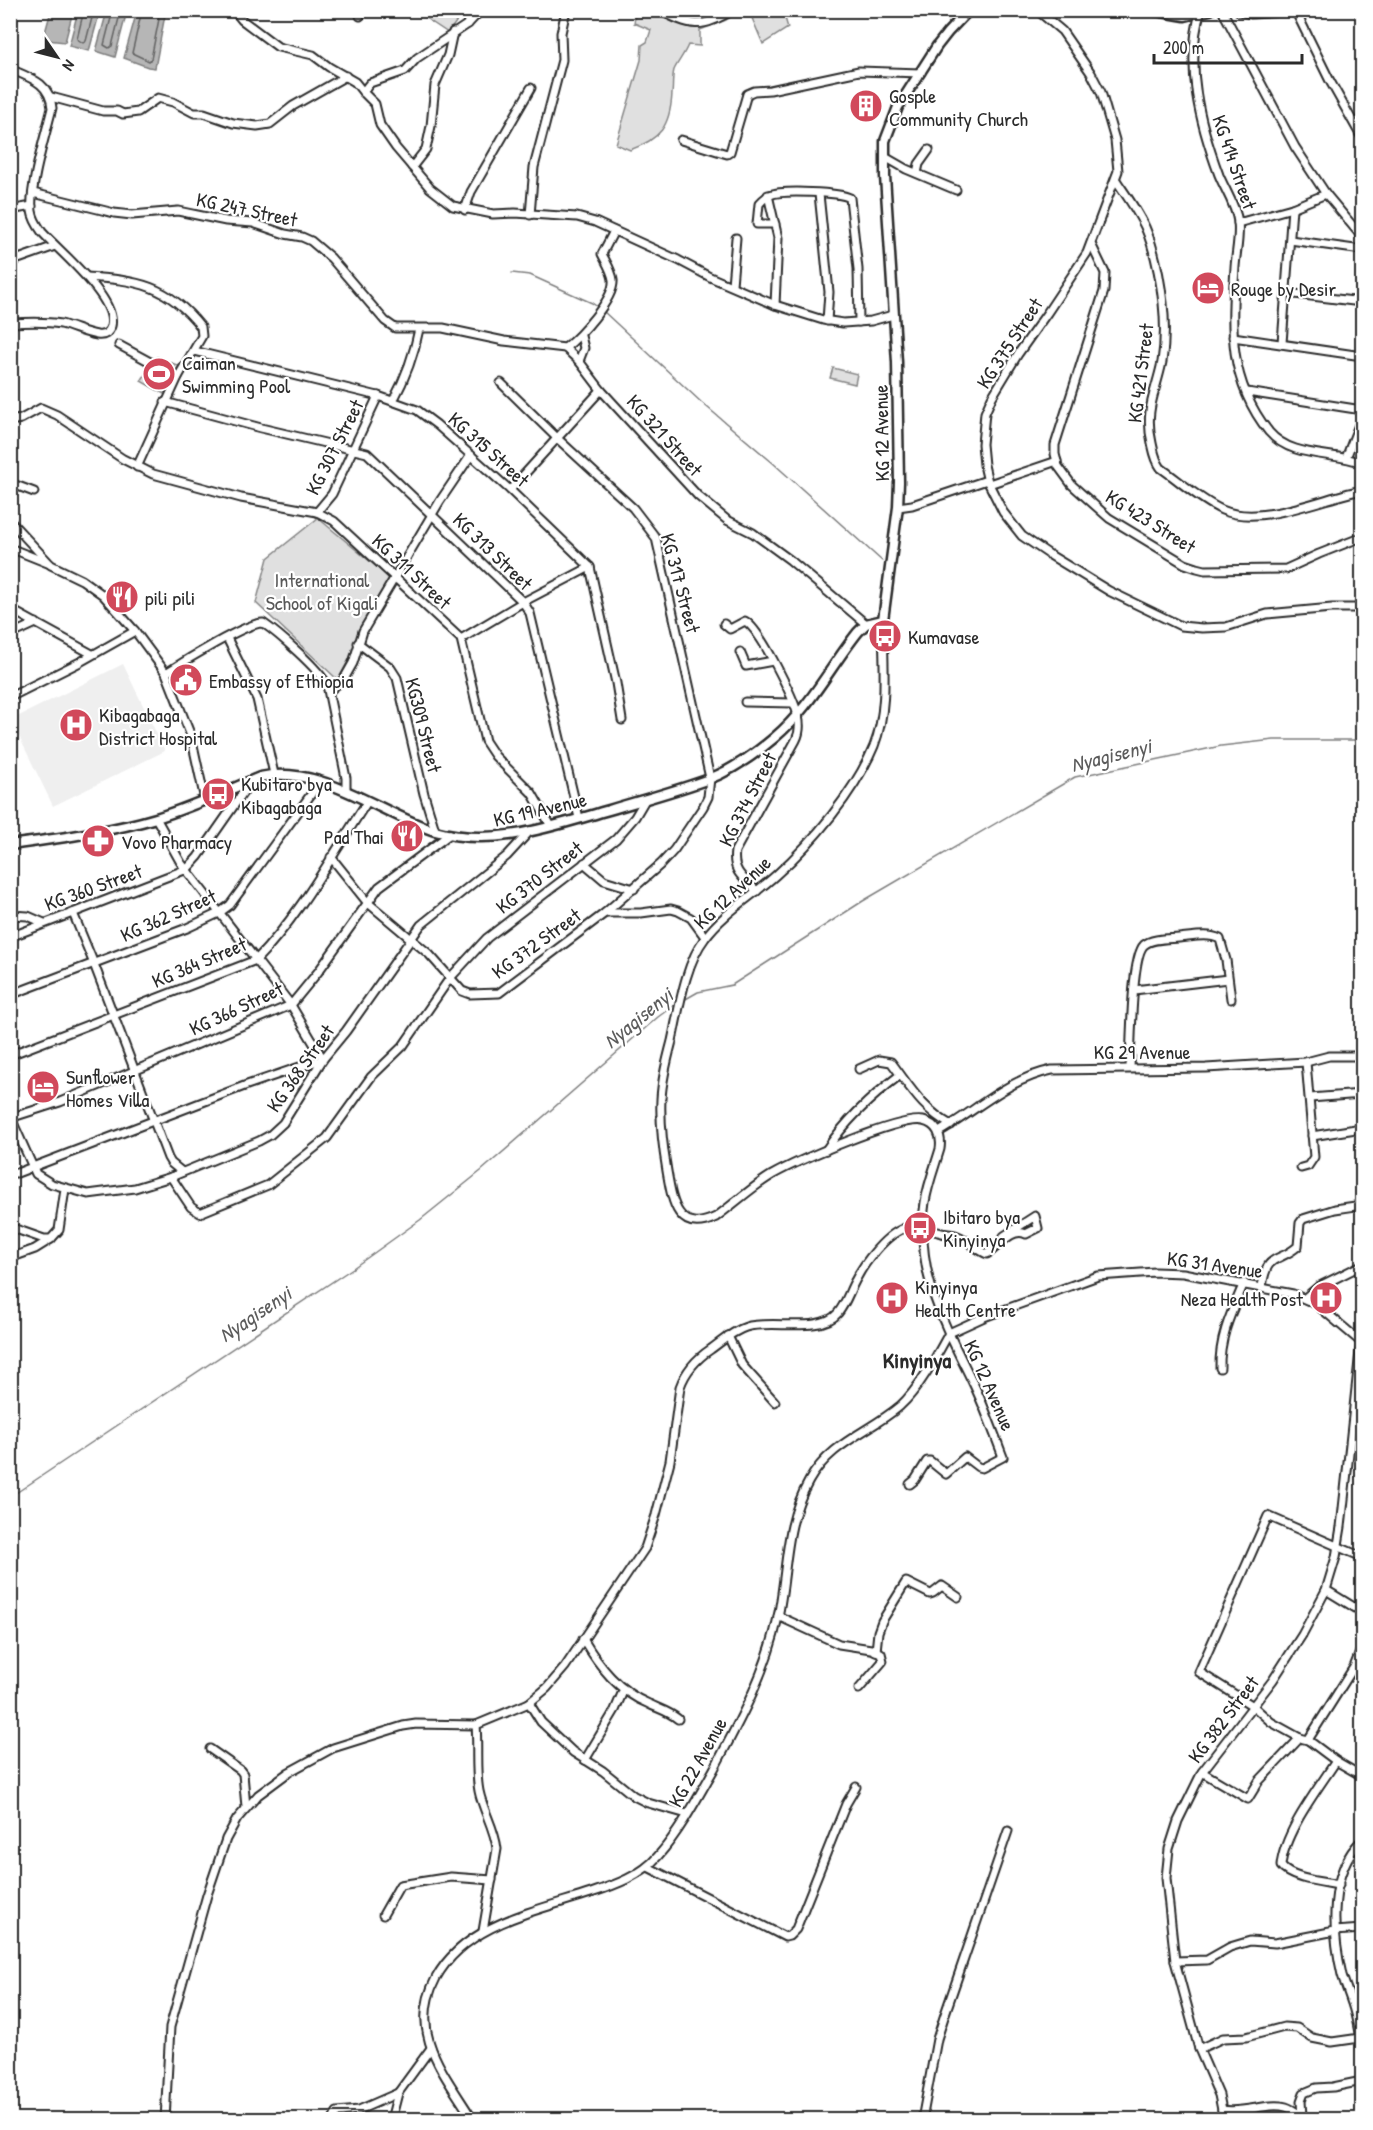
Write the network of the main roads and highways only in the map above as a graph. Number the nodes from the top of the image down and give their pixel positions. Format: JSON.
{"nodes":[{"id":1,"x":969,"y":10,"type":"edge"},
{"id":2,"x":1150,"y":10,"type":"edge"},
{"id":3,"x":1210,"y":10,"type":"edge"},
{"id":4,"x":1239,"y":10,"type":"edge"},
{"id":5,"x":1298,"y":11,"type":"edge"},
{"id":6,"x":1200,"y":12,"type":"edge"},
{"id":7,"x":866,"y":624,"type":"joint"},
{"id":8,"x":10,"y":845,"type":"edge"}],
"edges":[{"from":1,"to":7,"type":"main road","name":"KG 12 Avenue"},
{"from":2,"to":6,"type":"main road"},
{"from":3,"to":6,"type":"main road"},
{"from":4,"to":5,"type":"main road"},
{"from":7,"to":8,"type":"main road","name":"KG 19 Avenue"}]}
